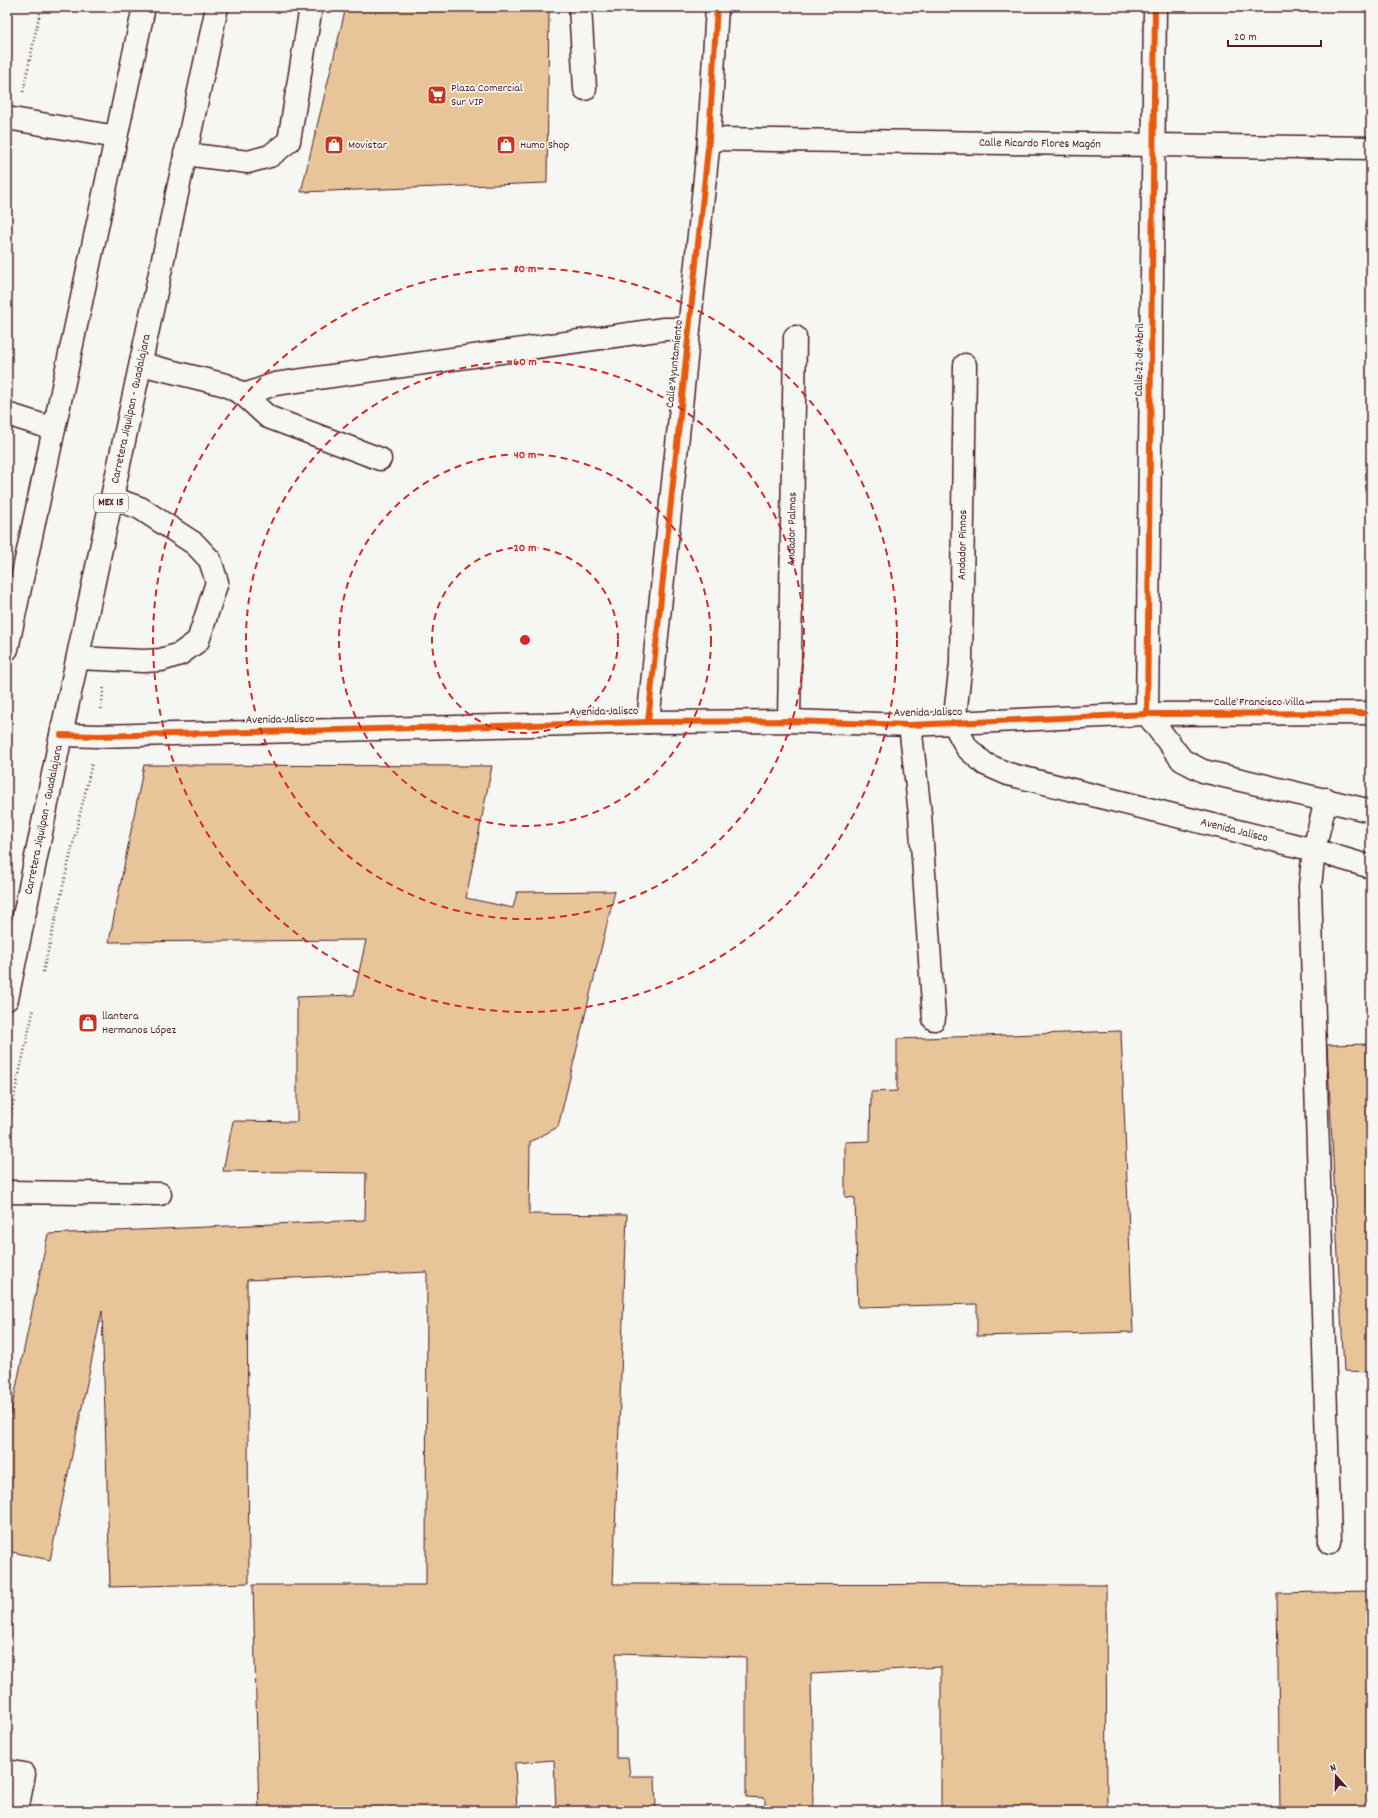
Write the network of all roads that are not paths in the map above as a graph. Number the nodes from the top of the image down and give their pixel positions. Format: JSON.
{"nodes":[{"id":1,"x":144,"y":7,"type":"edge"},
{"id":2,"x":217,"y":7,"type":"edge"},
{"id":3,"x":311,"y":7,"type":"edge"},
{"id":4,"x":580,"y":7,"type":"edge"},
{"id":5,"x":717,"y":7,"type":"edge"},
{"id":6,"x":1155,"y":7,"type":"edge"},
{"id":7,"x":585,"y":89,"type":"dead end"},
{"id":8,"x":12,"y":119,"type":"edge"},
{"id":9,"x":116,"y":137,"type":"junction"},
{"id":10,"x":709,"y":139,"type":"junction"},
{"id":11,"x":1153,"y":144,"type":"junction"},
{"id":12,"x":1371,"y":148,"type":"edge"},
{"id":13,"x":185,"y":154,"type":"junction"},
{"id":14,"x":689,"y":329,"type":"junction"},
{"id":15,"x":795,"y":338,"type":"dead end"},
{"id":16,"x":141,"y":364,"type":"junction"},
{"id":17,"x":965,"y":366,"type":"dead end"},
{"id":18,"x":244,"y":395,"type":"junction"},
{"id":19,"x":7,"y":414,"type":"edge"},
{"id":20,"x":54,"y":429,"type":"junction"},
{"id":21,"x":380,"y":459,"type":"dead end"},
{"id":22,"x":112,"y":498,"type":"junction"},
{"id":23,"x":7,"y":650,"type":"edge"},
{"id":24,"x":78,"y":658,"type":"junction"},
{"id":25,"x":1371,"y":713,"type":"edge"},
{"id":26,"x":1147,"y":714,"type":"junction"},
{"id":27,"x":789,"y":721,"type":"junction"},
{"id":28,"x":648,"y":722,"type":"junction"},
{"id":29,"x":954,"y":724,"type":"junction"},
{"id":30,"x":910,"y":725,"type":"junction"},
{"id":31,"x":61,"y":735,"type":"junction"},
{"id":32,"x":1326,"y":799,"type":"junction"},
{"id":33,"x":1371,"y":811,"type":"edge"},
{"id":34,"x":1314,"y":850,"type":"junction"},
{"id":35,"x":1371,"y":867,"type":"edge"},
{"id":36,"x":7,"y":1000,"type":"edge"},
{"id":37,"x":934,"y":1019,"type":"dead end"},
{"id":38,"x":7,"y":1192,"type":"edge"},
{"id":39,"x":160,"y":1194,"type":"dead end"},
{"id":40,"x":1330,"y":1543,"type":"dead end"},
{"id":41,"x":7,"y":1772,"type":"edge"},
{"id":42,"x":17,"y":1811,"type":"edge"}],
"edges":[{"from":1,"to":9,"type":"main road"},
{"from":2,"to":13,"type":"main road","name":"Carretera Jiquilpan - Guadalajara","number":"MEX 15"},
{"from":3,"to":13,"type":"main road"},
{"from":4,"to":7,"type":"main road"},
{"from":5,"to":10,"type":"main road","name":"Calle Ayuntamiento"},
{"from":6,"to":11,"type":"main road","name":"Calle 22 de Abril"},
{"from":8,"to":9,"type":"main road"},
{"from":9,"to":20,"type":"main road"},
{"from":10,"to":11,"type":"main road","name":"Calle Ricardo Flores Magón"},
{"from":10,"to":14,"type":"main road","name":"Calle Ayuntamiento"},
{"from":11,"to":12,"type":"main road","name":"Calle Ricardo Flores Magón"},
{"from":11,"to":26,"type":"main road","name":"Calle 22 de Abril"},
{"from":13,"to":16,"type":"main road","name":"Carretera Jiquilpan - Guadalajara","number":"MEX 15"},
{"from":14,"to":18,"type":"main road"},
{"from":14,"to":28,"type":"main road","name":"Calle Ayuntamiento"},
{"from":15,"to":27,"type":"main road","name":"Andador Palmas"},
{"from":16,"to":18,"type":"main road"},
{"from":16,"to":22,"type":"main road","name":"Carretera Jiquilpan - Guadalajara","number":"MEX 15"},
{"from":17,"to":29,"type":"main road","name":"Andador Pinnos"},
{"from":18,"to":21,"type":"main road"},
{"from":19,"to":20,"type":"main road"},
{"from":20,"to":23,"type":"main road"},
{"from":22,"to":24,"type":"main road","name":"Carretera Jiquilpan - Guadalajara","number":"MEX 15"},
{"from":22,"to":24,"type":"main road"},
{"from":24,"to":31,"type":"main road","name":"Carretera Jiquilpan - Guadalajara","number":"MEX 15"},
{"from":25,"to":26,"type":"main road","name":"Calle Francisco Villa"},
{"from":26,"to":29,"type":"main road","name":"Avenida Jalisco"},
{"from":26,"to":32,"type":"main road"},
{"from":27,"to":28,"type":"main road","name":"Avenida Jalisco"},
{"from":27,"to":30,"type":"main road","name":"Avenida Jalisco"},
{"from":28,"to":31,"type":"main road","name":"Avenida Jalisco"},
{"from":29,"to":30,"type":"main road","name":"Avenida Jalisco"},
{"from":29,"to":34,"type":"main road","name":"Avenida Jalisco"},
{"from":30,"to":37,"type":"main road"},
{"from":31,"to":36,"type":"main road","name":"Carretera Jiquilpan - Guadalajara","number":"MEX 15"},
{"from":32,"to":33,"type":"main road"},
{"from":32,"to":34,"type":"main road"},
{"from":34,"to":35,"type":"main road","name":"Avenida Jalisco"},
{"from":34,"to":40,"type":"main road"},
{"from":38,"to":39,"type":"main road"},
{"from":41,"to":42,"type":"main road"}]}
